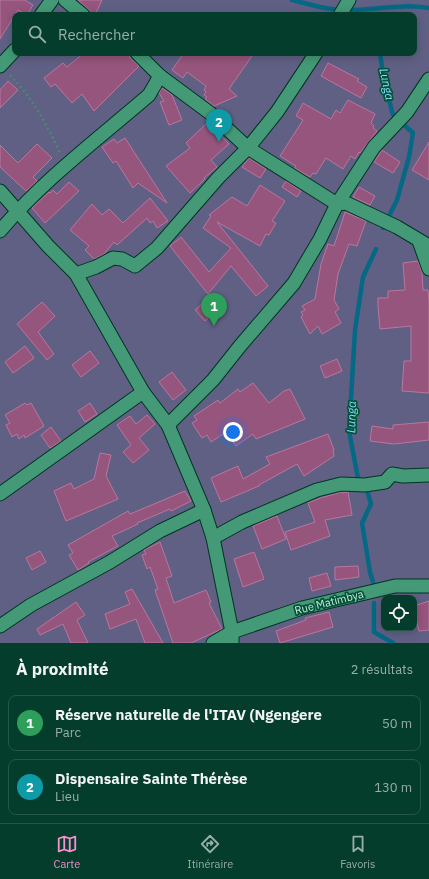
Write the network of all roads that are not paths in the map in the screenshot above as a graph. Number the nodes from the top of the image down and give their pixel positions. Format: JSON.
{"nodes":[{"id":1,"x":52,"y":0,"type":"edge"},
{"id":2,"x":65,"y":0,"type":"edge"},
{"id":3,"x":349,"y":0,"type":"edge"},
{"id":4,"x":44,"y":12,"type":"edge"},
{"id":5,"x":79,"y":12,"type":"edge"},
{"id":6,"x":342,"y":12,"type":"edge"},
{"id":7,"x":12,"y":53,"type":"edge"},
{"id":8,"x":140,"y":56,"type":"edge"},
{"id":9,"x":314,"y":56,"type":"edge"},
{"id":10,"x":1,"y":65,"type":"edge"},
{"id":11,"x":160,"y":76,"type":"junction"},
{"id":12,"x":429,"y":79,"type":"edge"},
{"id":13,"x":248,"y":148,"type":"junction"},
{"id":14,"x":0,"y":191,"type":"edge"},
{"id":15,"x":337,"y":204,"type":"junction"},
{"id":16,"x":17,"y":210,"type":"junction"},
{"id":17,"x":0,"y":231,"type":"edge"},
{"id":18,"x":424,"y":243,"type":"edge"},
{"id":19,"x":429,"y":269,"type":"edge"},
{"id":20,"x":76,"y":274,"type":"junction"},
{"id":21,"x":143,"y":392,"type":"junction"},
{"id":22,"x":168,"y":425,"type":"junction"},
{"id":23,"x":429,"y":475,"type":"edge"},
{"id":24,"x":0,"y":494,"type":"edge"},
{"id":25,"x":204,"y":510,"type":"junction"},
{"id":26,"x":214,"y":538,"type":"junction"},
{"id":27,"x":429,"y":586,"type":"edge"},
{"id":28,"x":0,"y":626,"type":"edge"},
{"id":29,"x":232,"y":637,"type":"edge"},
{"id":30,"x":213,"y":643,"type":"edge"}],
"edges":[{"from":1,"to":4,"type":"street"},
{"from":2,"to":5,"type":"street"},
{"from":3,"to":6,"type":"street"},
{"from":7,"to":10,"type":"street"},
{"from":8,"to":11,"type":"street"},
{"from":9,"to":13,"type":"street"},
{"from":11,"to":13,"type":"street"},
{"from":11,"to":16,"type":"street"},
{"from":12,"to":15,"type":"street"},
{"from":13,"to":15,"type":"street"},
{"from":13,"to":20,"type":"street"},
{"from":14,"to":16,"type":"street"},
{"from":15,"to":18,"type":"street"},
{"from":15,"to":22,"type":"street"},
{"from":16,"to":17,"type":"street"},
{"from":16,"to":20,"type":"street"},
{"from":18,"to":19,"type":"street"},
{"from":20,"to":21,"type":"street"},
{"from":21,"to":22,"type":"street"},
{"from":21,"to":24,"type":"street"},
{"from":22,"to":25,"type":"street"},
{"from":23,"to":26,"type":"street"},
{"from":25,"to":26,"type":"street"},
{"from":25,"to":28,"type":"street"},
{"from":26,"to":29,"type":"street"},
{"from":27,"to":29,"type":"street","name":"Rue Matimbya"},
{"from":29,"to":30,"type":"street","name":"Rue Matimbya"}]}
